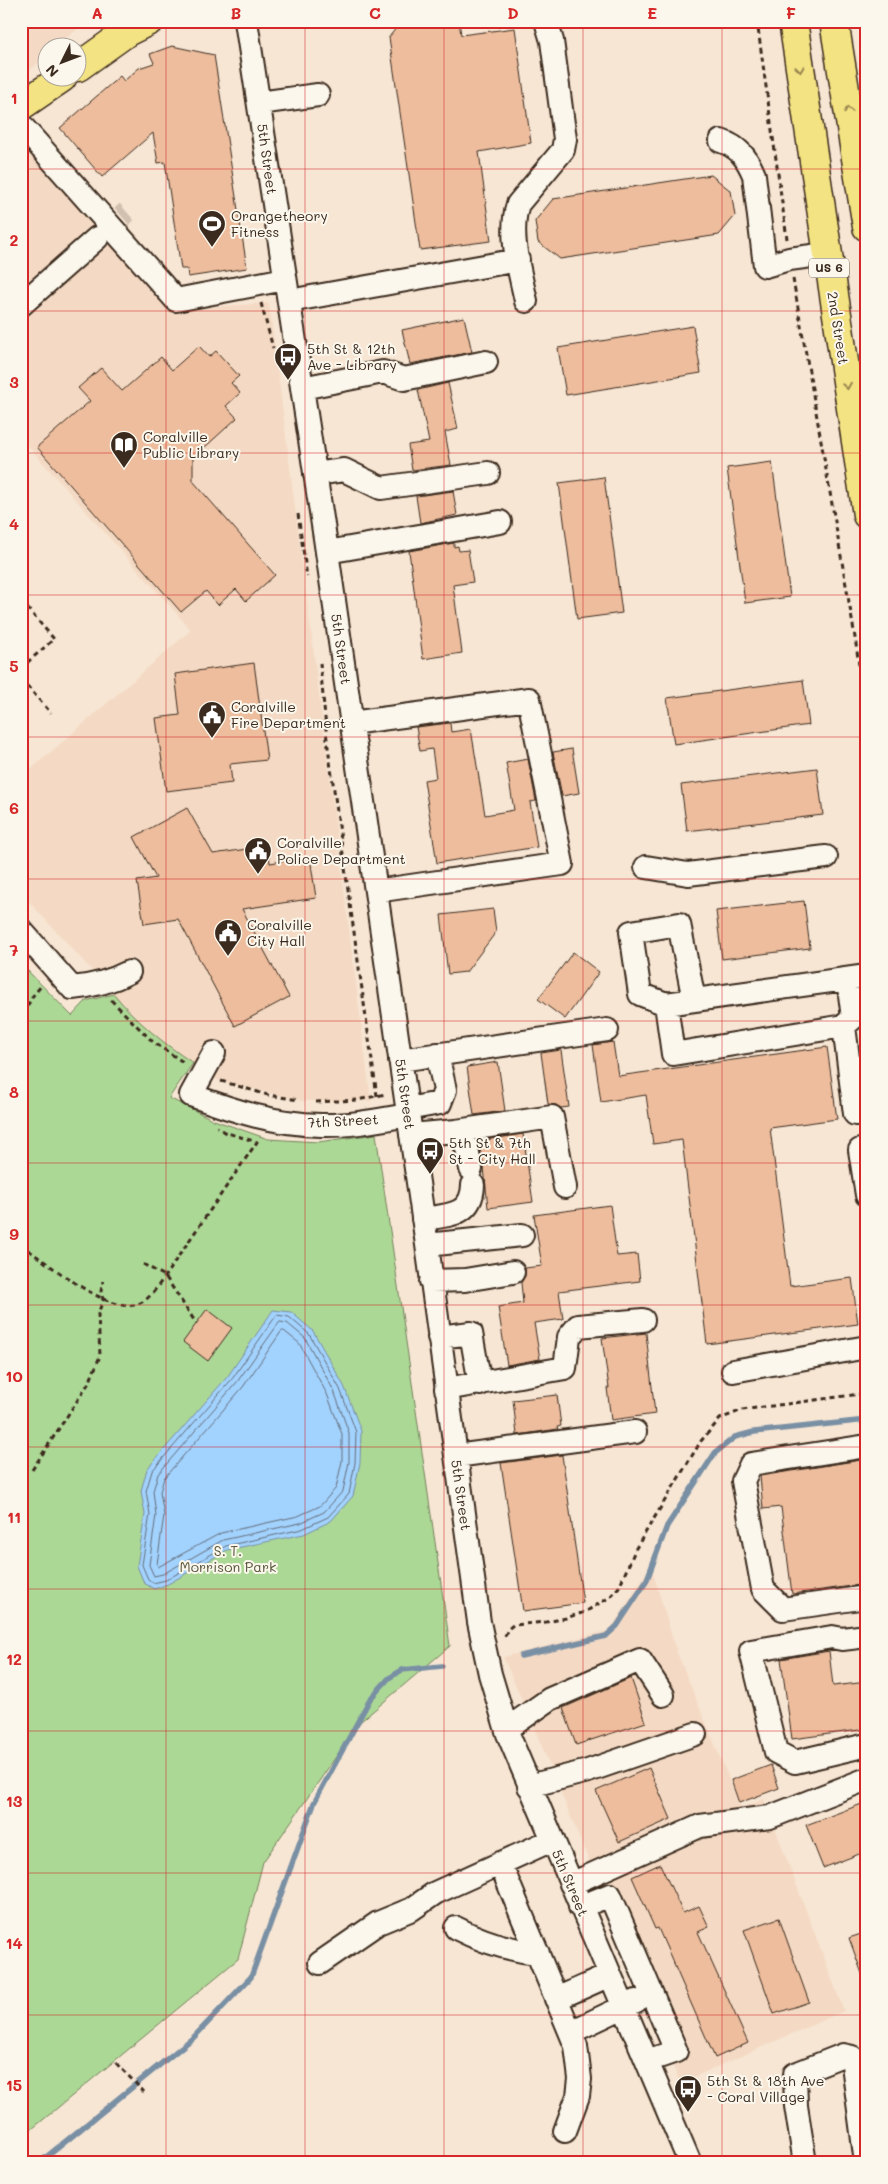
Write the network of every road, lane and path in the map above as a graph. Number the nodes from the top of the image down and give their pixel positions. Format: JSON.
{"nodes":[{"id":1,"x":110,"y":21,"type":"edge"},
{"id":2,"x":150,"y":21,"type":"edge"},
{"id":3,"x":246,"y":21,"type":"edge"},
{"id":4,"x":546,"y":21,"type":"edge"},
{"id":5,"x":757,"y":21,"type":"edge"},
{"id":6,"x":793,"y":21,"type":"edge"},
{"id":7,"x":834,"y":21,"type":"edge"},
{"id":8,"x":88,"y":41,"type":"edge"},
{"id":9,"x":88,"y":59,"type":"edge"},
{"id":10,"x":38,"y":88,"type":"edge"},
{"id":11,"x":47,"y":88,"type":"edge"},
{"id":12,"x":318,"y":95,"type":"dead end"},
{"id":13,"x":259,"y":103,"type":"junction"},
{"id":14,"x":21,"y":106,"type":"edge"},
{"id":15,"x":21,"y":125,"type":"edge"},
{"id":16,"x":721,"y":142,"type":"dead end"},
{"id":17,"x":867,"y":227,"type":"edge"},
{"id":18,"x":97,"y":238,"type":"tunnel mouth"},
{"id":19,"x":826,"y":254,"type":"junction"},
{"id":20,"x":790,"y":259,"type":"junction"},
{"id":21,"x":518,"y":260,"type":"junction"},
{"id":22,"x":287,"y":290,"type":"junction"},
{"id":23,"x":260,"y":295,"type":"dead end"},
{"id":24,"x":526,"y":302,"type":"dead end"},
{"id":25,"x":21,"y":305,"type":"edge"},
{"id":26,"x":274,"y":352,"type":"dead end"},
{"id":27,"x":486,"y":362,"type":"dead end"},
{"id":28,"x":302,"y":388,"type":"junction"},
{"id":29,"x":488,"y":473,"type":"dead end"},
{"id":30,"x":315,"y":474,"type":"junction"},
{"id":31,"x":298,"y":512,"type":"dead end"},
{"id":32,"x":867,"y":515,"type":"edge"},
{"id":33,"x":500,"y":522,"type":"dead end"},
{"id":34,"x":327,"y":552,"type":"junction"},
{"id":35,"x":308,"y":578,"type":"dead end"},
{"id":36,"x":21,"y":601,"type":"edge"},
{"id":37,"x":319,"y":655,"type":"dead end"},
{"id":38,"x":21,"y":668,"type":"edge"},
{"id":39,"x":21,"y":679,"type":"edge"},
{"id":40,"x":52,"y":713,"type":"dead end"},
{"id":41,"x":867,"y":719,"type":"edge"},
{"id":42,"x":351,"y":723,"type":"junction"},
{"id":43,"x":826,"y":857,"type":"dead end"},
{"id":44,"x":646,"y":867,"type":"dead end"},
{"id":45,"x":376,"y":891,"type":"junction"},
{"id":46,"x":21,"y":930,"type":"edge"},
{"id":47,"x":129,"y":972,"type":"dead end"},
{"id":48,"x":857,"y":977,"type":"edge"},
{"id":49,"x":49,"y":978,"type":"dead end"},
{"id":50,"x":110,"y":999,"type":"dead end"},
{"id":51,"x":694,"y":1000,"type":"junction"},
{"id":52,"x":666,"y":1004,"type":"junction"},
{"id":53,"x":21,"y":1023,"type":"edge"},
{"id":54,"x":844,"y":1026,"type":"junction"},
{"id":55,"x":607,"y":1030,"type":"dead end"},
{"id":56,"x":214,"y":1053,"type":"dead end"},
{"id":57,"x":437,"y":1054,"type":"junction"},
{"id":58,"x":400,"y":1060,"type":"junction"},
{"id":59,"x":191,"y":1067,"type":"dead end"},
{"id":60,"x":213,"y":1077,"type":"dead end"},
{"id":61,"x":389,"y":1093,"type":"dead end"},
{"id":62,"x":377,"y":1096,"type":"junction"},
{"id":63,"x":302,"y":1101,"type":"dead end"},
{"id":64,"x":310,"y":1102,"type":"dead end"},
{"id":65,"x":855,"y":1114,"type":"dead end"},
{"id":66,"x":408,"y":1120,"type":"junction"},
{"id":67,"x":217,"y":1126,"type":"dead end"},
{"id":68,"x":456,"y":1131,"type":"junction"},
{"id":69,"x":860,"y":1150,"type":"dead end"},
{"id":70,"x":565,"y":1187,"type":"dead end"},
{"id":71,"x":867,"y":1194,"type":"edge"},
{"id":72,"x":423,"y":1220,"type":"junction"},
{"id":73,"x":522,"y":1234,"type":"dead end"},
{"id":74,"x":21,"y":1245,"type":"edge"},
{"id":75,"x":427,"y":1245,"type":"junction"},
{"id":76,"x":142,"y":1264,"type":"dead end"},
{"id":77,"x":513,"y":1272,"type":"dead end"},
{"id":78,"x":165,"y":1276,"type":"junction"},
{"id":79,"x":431,"y":1281,"type":"junction"},
{"id":80,"x":103,"y":1282,"type":"dead end"},
{"id":81,"x":103,"y":1300,"type":"junction"},
{"id":82,"x":643,"y":1320,"type":"dead end"},
{"id":83,"x":196,"y":1323,"type":"dead end"},
{"id":84,"x":439,"y":1337,"type":"junction"},
{"id":85,"x":867,"y":1347,"type":"edge"},
{"id":86,"x":734,"y":1371,"type":"dead end"},
{"id":87,"x":480,"y":1384,"type":"junction"},
{"id":88,"x":446,"y":1390,"type":"junction"},
{"id":89,"x":867,"y":1393,"type":"edge"},
{"id":90,"x":635,"y":1432,"type":"dead end"},
{"id":91,"x":867,"y":1446,"type":"edge"},
{"id":92,"x":456,"y":1456,"type":"junction"},
{"id":93,"x":32,"y":1470,"type":"dead end"},
{"id":94,"x":867,"y":1597,"type":"edge"},
{"id":95,"x":867,"y":1636,"type":"edge"},
{"id":96,"x":505,"y":1644,"type":"dead end"},
{"id":97,"x":662,"y":1695,"type":"dead end"},
{"id":98,"x":507,"y":1729,"type":"junction"},
{"id":99,"x":695,"y":1734,"type":"dead end"},
{"id":100,"x":867,"y":1745,"type":"edge"},
{"id":101,"x":867,"y":1779,"type":"edge"},
{"id":102,"x":529,"y":1786,"type":"junction"},
{"id":103,"x":552,"y":1840,"type":"junction"},
{"id":104,"x":500,"y":1863,"type":"junction"},
{"id":105,"x":571,"y":1884,"type":"junction"},
{"id":106,"x":580,"y":1907,"type":"junction"},
{"id":107,"x":456,"y":1928,"type":"dead end"},
{"id":108,"x":538,"y":1953,"type":"junction"},
{"id":109,"x":320,"y":1962,"type":"dead end"},
{"id":110,"x":610,"y":1975,"type":"junction"},
{"id":111,"x":651,"y":1995,"type":"junction"},
{"id":112,"x":556,"y":1999,"type":"junction"},
{"id":113,"x":624,"y":2007,"type":"junction"},
{"id":114,"x":664,"y":2023,"type":"junction"},
{"id":115,"x":571,"y":2032,"type":"junction"},
{"id":116,"x":636,"y":2035,"type":"junction"},
{"id":117,"x":647,"y":2062,"type":"junction"},
{"id":118,"x":116,"y":2064,"type":"dead end"},
{"id":119,"x":144,"y":2092,"type":"dead end"},
{"id":120,"x":565,"y":2131,"type":"dead end"},
{"id":121,"x":690,"y":2163,"type":"edge"},
{"id":122,"x":805,"y":2163,"type":"edge"},
{"id":123,"x":866,"y":2163,"type":"edge"}],
"edges":[{"from":1,"to":8,"type":"main road"},
{"from":2,"to":9,"type":"main road"},
{"from":3,"to":13,"type":"street","name":"5th Street"},
{"from":4,"to":21,"type":"street"},
{"from":5,"to":20,"type":"path"},
{"from":6,"to":19,"type":"main road","name":"2nd Street","number":"US 6","one_way":true},
{"from":17,"to":7,"type":"main road","one_way":true},
{"from":10,"to":14,"type":"main road"},
{"from":11,"to":14,"type":"main road"},
{"from":12,"to":13,"type":"street"},
{"from":13,"to":22,"type":"street","name":"5th Street"},
{"from":15,"to":22,"type":"street"},
{"from":16,"to":20,"type":"street"},
{"from":18,"to":25,"type":"street"},
{"from":19,"to":20,"type":"street"},
{"from":19,"to":32,"type":"main road","name":"2nd Street","number":"US 6","one_way":true},
{"from":20,"to":41,"type":"path"},
{"from":21,"to":22,"type":"street"},
{"from":21,"to":24,"type":"street"},
{"from":22,"to":28,"type":"street","name":"5th Street"},
{"from":23,"to":26,"type":"path"},
{"from":27,"to":28,"type":"street"},
{"from":28,"to":30,"type":"street","name":"5th Street"},
{"from":29,"to":30,"type":"street"},
{"from":30,"to":34,"type":"street","name":"5th Street"},
{"from":31,"to":35,"type":"path"},
{"from":33,"to":34,"type":"street"},
{"from":34,"to":42,"type":"street","name":"5th Street"},
{"from":36,"to":38,"type":"path"},
{"from":37,"to":62,"type":"path"},
{"from":39,"to":40,"type":"path"},
{"from":42,"to":45,"type":"street","name":"5th Street"},
{"from":42,"to":45,"type":"street"},
{"from":43,"to":44,"type":"street"},
{"from":45,"to":58,"type":"street","name":"5th Street"},
{"from":46,"to":47,"type":"street"},
{"from":48,"to":51,"type":"street"},
{"from":48,"to":54,"type":"street"},
{"from":49,"to":53,"type":"path"},
{"from":50,"to":59,"type":"path"},
{"from":51,"to":52,"type":"street"},
{"from":51,"to":52,"type":"street"},
{"from":52,"to":54,"type":"street"},
{"from":54,"to":65,"type":"street"},
{"from":55,"to":57,"type":"street"},
{"from":56,"to":66,"type":"street","name":"7th Street"},
{"from":57,"to":58,"type":"street"},
{"from":57,"to":66,"type":"street"},
{"from":58,"to":66,"type":"street","name":"5th Street"},
{"from":60,"to":63,"type":"path"},
{"from":61,"to":62,"type":"path"},
{"from":62,"to":64,"type":"path"},
{"from":66,"to":68,"type":"street"},
{"from":66,"to":72,"type":"street","name":"5th Street"},
{"from":67,"to":78,"type":"path"},
{"from":68,"to":70,"type":"street"},
{"from":68,"to":72,"type":"street"},
{"from":69,"to":71,"type":"street"},
{"from":72,"to":75,"type":"street","name":"5th Street"},
{"from":73,"to":75,"type":"street"},
{"from":74,"to":81,"type":"path"},
{"from":75,"to":79,"type":"street","name":"5th Street"},
{"from":76,"to":78,"type":"path"},
{"from":77,"to":79,"type":"street"},
{"from":78,"to":81,"type":"path"},
{"from":78,"to":83,"type":"path"},
{"from":79,"to":84,"type":"street","name":"5th Street"},
{"from":80,"to":81,"type":"path"},
{"from":81,"to":93,"type":"path"},
{"from":82,"to":87,"type":"street"},
{"from":84,"to":87,"type":"street"},
{"from":84,"to":88,"type":"street","name":"5th Street"},
{"from":85,"to":86,"type":"street"},
{"from":87,"to":88,"type":"street"},
{"from":88,"to":92,"type":"street","name":"5th Street"},
{"from":89,"to":96,"type":"path"},
{"from":90,"to":92,"type":"street"},
{"from":91,"to":94,"type":"street"},
{"from":92,"to":98,"type":"street","name":"5th Street"},
{"from":95,"to":100,"type":"street"},
{"from":97,"to":98,"type":"street"},
{"from":98,"to":102,"type":"street","name":"5th Street"},
{"from":99,"to":102,"type":"street"},
{"from":101,"to":105,"type":"street"},
{"from":102,"to":103,"type":"street","name":"5th Street"},
{"from":103,"to":104,"type":"street"},
{"from":103,"to":105,"type":"street","name":"5th Street"},
{"from":104,"to":108,"type":"street"},
{"from":104,"to":109,"type":"street"},
{"from":105,"to":106,"type":"street","name":"5th Street"},
{"from":106,"to":110,"type":"street","name":"5th Street"},
{"from":106,"to":111,"type":"street"},
{"from":107,"to":108,"type":"street"},
{"from":108,"to":112,"type":"street"},
{"from":110,"to":112,"type":"street"},
{"from":110,"to":113,"type":"street","name":"5th Street"},
{"from":111,"to":113,"type":"street"},
{"from":111,"to":114,"type":"street"},
{"from":112,"to":115,"type":"street"},
{"from":113,"to":115,"type":"street"},
{"from":113,"to":116,"type":"street","name":"5th Street"},
{"from":114,"to":116,"type":"street"},
{"from":114,"to":117,"type":"street"},
{"from":115,"to":120,"type":"street"},
{"from":116,"to":117,"type":"street","name":"5th Street"},
{"from":117,"to":121,"type":"street","name":"5th Street"},
{"from":118,"to":119,"type":"path"},
{"from":122,"to":123,"type":"street"}]}
